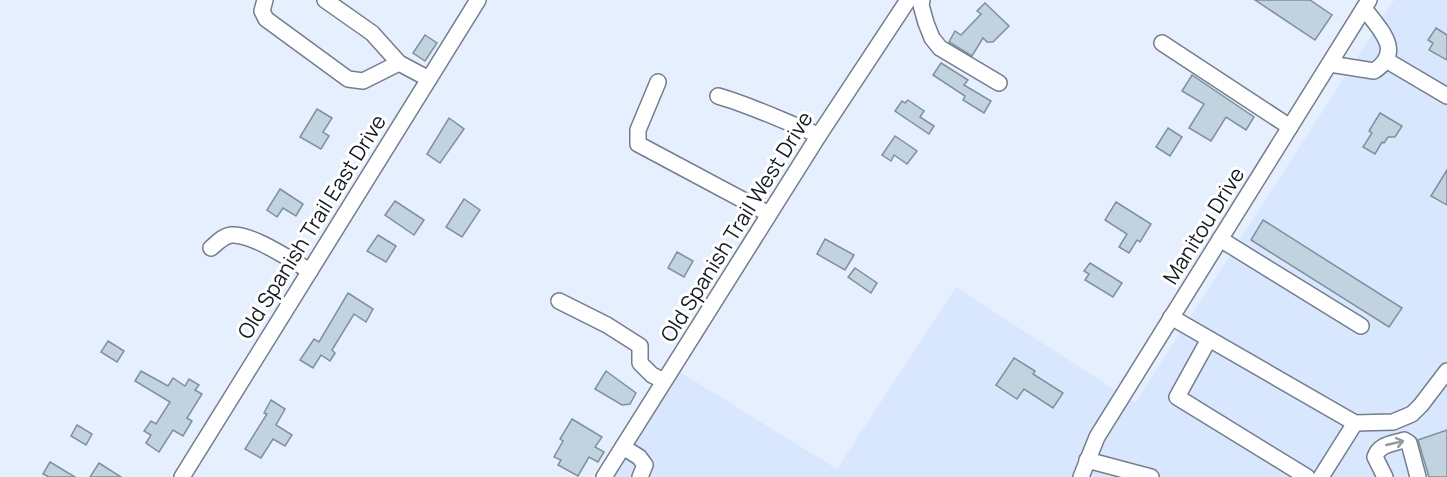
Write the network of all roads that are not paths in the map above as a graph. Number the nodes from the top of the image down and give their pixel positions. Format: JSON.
{"nodes":[{"id":1,"x":265,"y":0,"type":"edge"},
{"id":2,"x":325,"y":0,"type":"edge"},
{"id":3,"x":478,"y":0,"type":"edge"},
{"id":4,"x":908,"y":0,"type":"edge"},
{"id":5,"x":922,"y":0,"type":"edge"},
{"id":6,"x":1367,"y":4,"type":"edge"},
{"id":7,"x":1162,"y":43,"type":"dead end"},
{"id":8,"x":1386,"y":60,"type":"junction"},
{"id":9,"x":399,"y":63,"type":"junction"},
{"id":10,"x":1330,"y":64,"type":"junction"},
{"id":11,"x":429,"y":80,"type":"junction"},
{"id":12,"x":658,"y":82,"type":"dead end"},
{"id":13,"x":999,"y":83,"type":"dead end"},
{"id":14,"x":718,"y":96,"type":"dead end"},
{"id":15,"x":1447,"y":96,"type":"edge"},
{"id":16,"x":1290,"y":127,"type":"junction"},
{"id":17,"x":819,"y":135,"type":"junction"},
{"id":18,"x":769,"y":214,"type":"junction"},
{"id":19,"x":1220,"y":239,"type":"junction"},
{"id":20,"x":211,"y":248,"type":"dead end"},
{"id":21,"x":310,"y":271,"type":"junction"},
{"id":22,"x":559,"y":301,"type":"dead end"},
{"id":23,"x":1171,"y":317,"type":"junction"},
{"id":24,"x":1361,"y":326,"type":"dead end"},
{"id":25,"x":1209,"y":339,"type":"junction"},
{"id":26,"x":1446,"y":373,"type":"edge"},
{"id":27,"x":664,"y":381,"type":"junction"},
{"id":28,"x":1355,"y":423,"type":"junction"},
{"id":29,"x":622,"y":447,"type":"junction"},
{"id":30,"x":1088,"y":460,"type":"junction"},
{"id":31,"x":606,"y":476,"type":"edge"},
{"id":32,"x":182,"y":477,"type":"edge"},
{"id":33,"x":640,"y":477,"type":"edge"},
{"id":34,"x":1081,"y":477,"type":"edge"},
{"id":35,"x":1151,"y":477,"type":"edge"},
{"id":36,"x":1307,"y":477,"type":"edge"},
{"id":37,"x":1321,"y":477,"type":"edge"},
{"id":38,"x":1385,"y":477,"type":"edge"},
{"id":39,"x":1418,"y":477,"type":"edge"}],
"edges":[{"from":1,"to":9,"type":"street"},
{"from":2,"to":9,"type":"street"},
{"from":3,"to":11,"type":"street","name":"Old Spanish Trail East Drive"},
{"from":4,"to":17,"type":"street","name":"Old Spanish Trail West Drive"},
{"from":5,"to":13,"type":"street"},
{"from":6,"to":8,"type":"street"},
{"from":6,"to":10,"type":"street","name":"Manitou Drive"},
{"from":7,"to":16,"type":"street"},
{"from":8,"to":10,"type":"street"},
{"from":8,"to":15,"type":"street"},
{"from":9,"to":11,"type":"street"},
{"from":10,"to":16,"type":"street","name":"Manitou Drive"},
{"from":11,"to":21,"type":"street","name":"Old Spanish Trail East Drive"},
{"from":12,"to":18,"type":"street"},
{"from":14,"to":17,"type":"street"},
{"from":16,"to":19,"type":"street","name":"Manitou Drive"},
{"from":17,"to":18,"type":"street","name":"Old Spanish Trail West Drive"},
{"from":18,"to":27,"type":"street","name":"Old Spanish Trail West Drive"},
{"from":19,"to":23,"type":"street","name":"Manitou Drive"},
{"from":19,"to":24,"type":"street"},
{"from":20,"to":21,"type":"street"},
{"from":21,"to":32,"type":"street","name":"Old Spanish Trail East Drive"},
{"from":22,"to":27,"type":"street"},
{"from":23,"to":25,"type":"street"},
{"from":23,"to":30,"type":"street","name":"Manitou Drive"},
{"from":25,"to":28,"type":"street"},
{"from":25,"to":36,"type":"street"},
{"from":26,"to":28,"type":"street"},
{"from":27,"to":29,"type":"street","name":"Old Spanish Trail West Drive"},
{"from":28,"to":37,"type":"street"},
{"from":29,"to":31,"type":"street","name":"Old Spanish Trail West Drive"},
{"from":29,"to":33,"type":"street"},
{"from":30,"to":34,"type":"street","name":"Manitou Drive"},
{"from":30,"to":35,"type":"street"},
{"from":38,"to":39,"type":"street","one_way":true}]}
